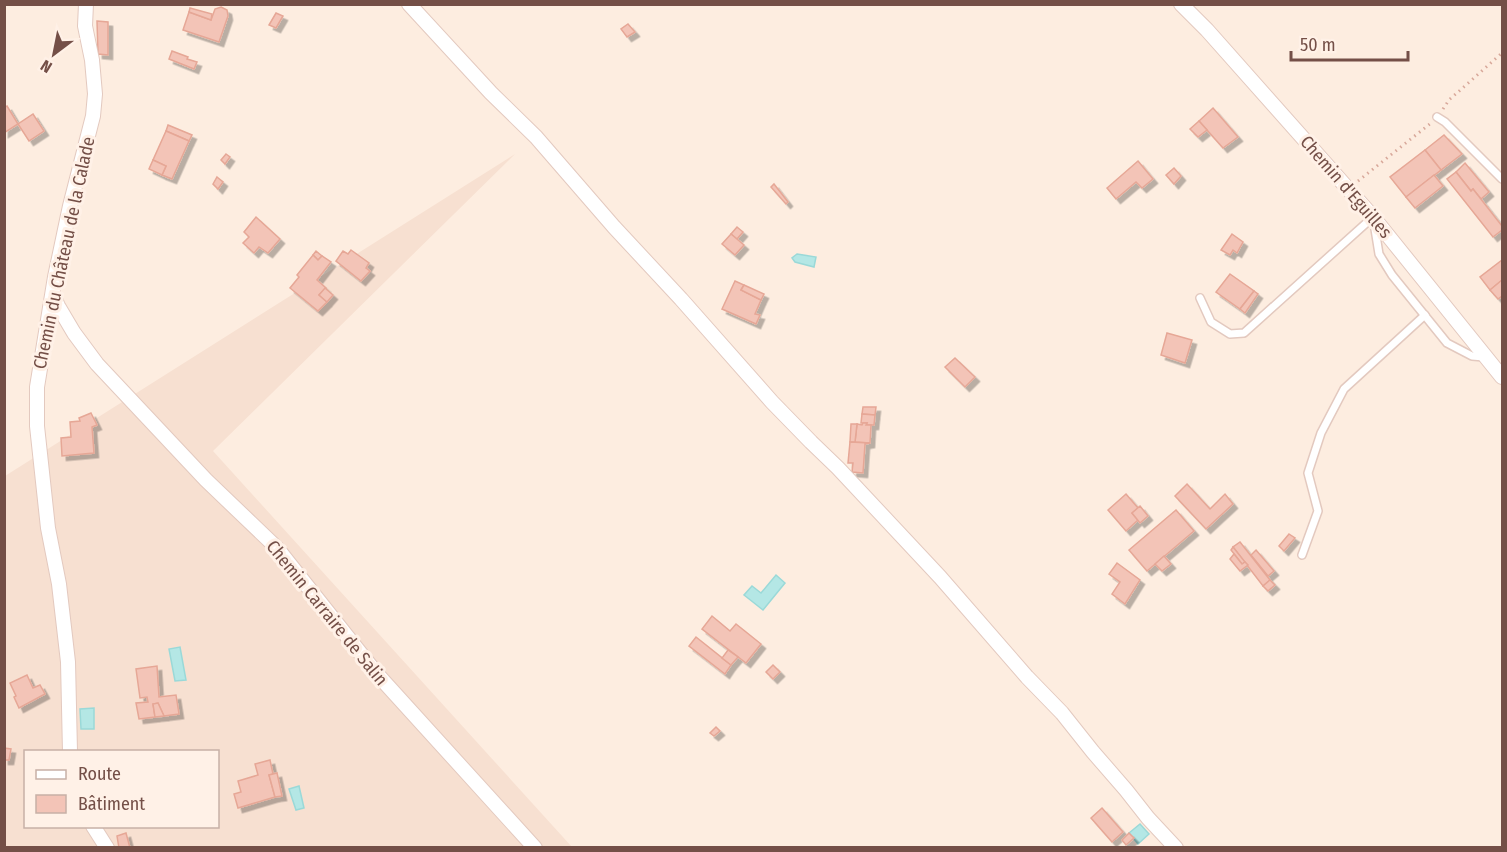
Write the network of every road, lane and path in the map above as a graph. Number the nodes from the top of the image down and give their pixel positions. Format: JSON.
{"nodes":[{"id":1,"x":86,"y":4,"type":"edge"},
{"id":2,"x":409,"y":4,"type":"edge"},
{"id":3,"x":1181,"y":4,"type":"edge"},
{"id":4,"x":1503,"y":53,"type":"edge"},
{"id":5,"x":1437,"y":117,"type":"junction"},
{"id":6,"x":1503,"y":179,"type":"edge"},
{"id":7,"x":1348,"y":189,"type":"junction"},
{"id":8,"x":1373,"y":217,"type":"junction"},
{"id":9,"x":53,"y":295,"type":"junction"},
{"id":10,"x":1200,"y":298,"type":"dead end"},
{"id":11,"x":1425,"y":315,"type":"junction"},
{"id":12,"x":1487,"y":357,"type":"junction"},
{"id":13,"x":1503,"y":377,"type":"edge"},
{"id":14,"x":1302,"y":555,"type":"dead end"},
{"id":15,"x":70,"y":750,"type":"edge"},
{"id":16,"x":94,"y":828,"type":"edge"},
{"id":17,"x":1169,"y":845,"type":"edge"},
{"id":18,"x":106,"y":848,"type":"edge"},
{"id":19,"x":535,"y":848,"type":"edge"}],
"edges":[{"from":1,"to":9,"type":"street","name":"Chemin du Château de la Calade"},
{"from":2,"to":17,"type":"street"},
{"from":3,"to":7,"type":"street","name":"Chemin d'Eguilles"},
{"from":4,"to":5,"type":"path"},
{"from":5,"to":6,"type":"lane"},
{"from":5,"to":7,"type":"path"},
{"from":7,"to":8,"type":"street","name":"Chemin d'Eguilles"},
{"from":8,"to":10,"type":"lane"},
{"from":8,"to":11,"type":"lane"},
{"from":8,"to":12,"type":"street","name":"Chemin d'Eguilles"},
{"from":9,"to":15,"type":"street","name":"Chemin du Château de la Calade"},
{"from":9,"to":19,"type":"street","name":"Chemin Carraire de Salin"},
{"from":11,"to":12,"type":"lane"},
{"from":11,"to":14,"type":"lane"},
{"from":12,"to":13,"type":"street","name":"Chemin d'Eguilles"},
{"from":16,"to":18,"type":"street"}]}
